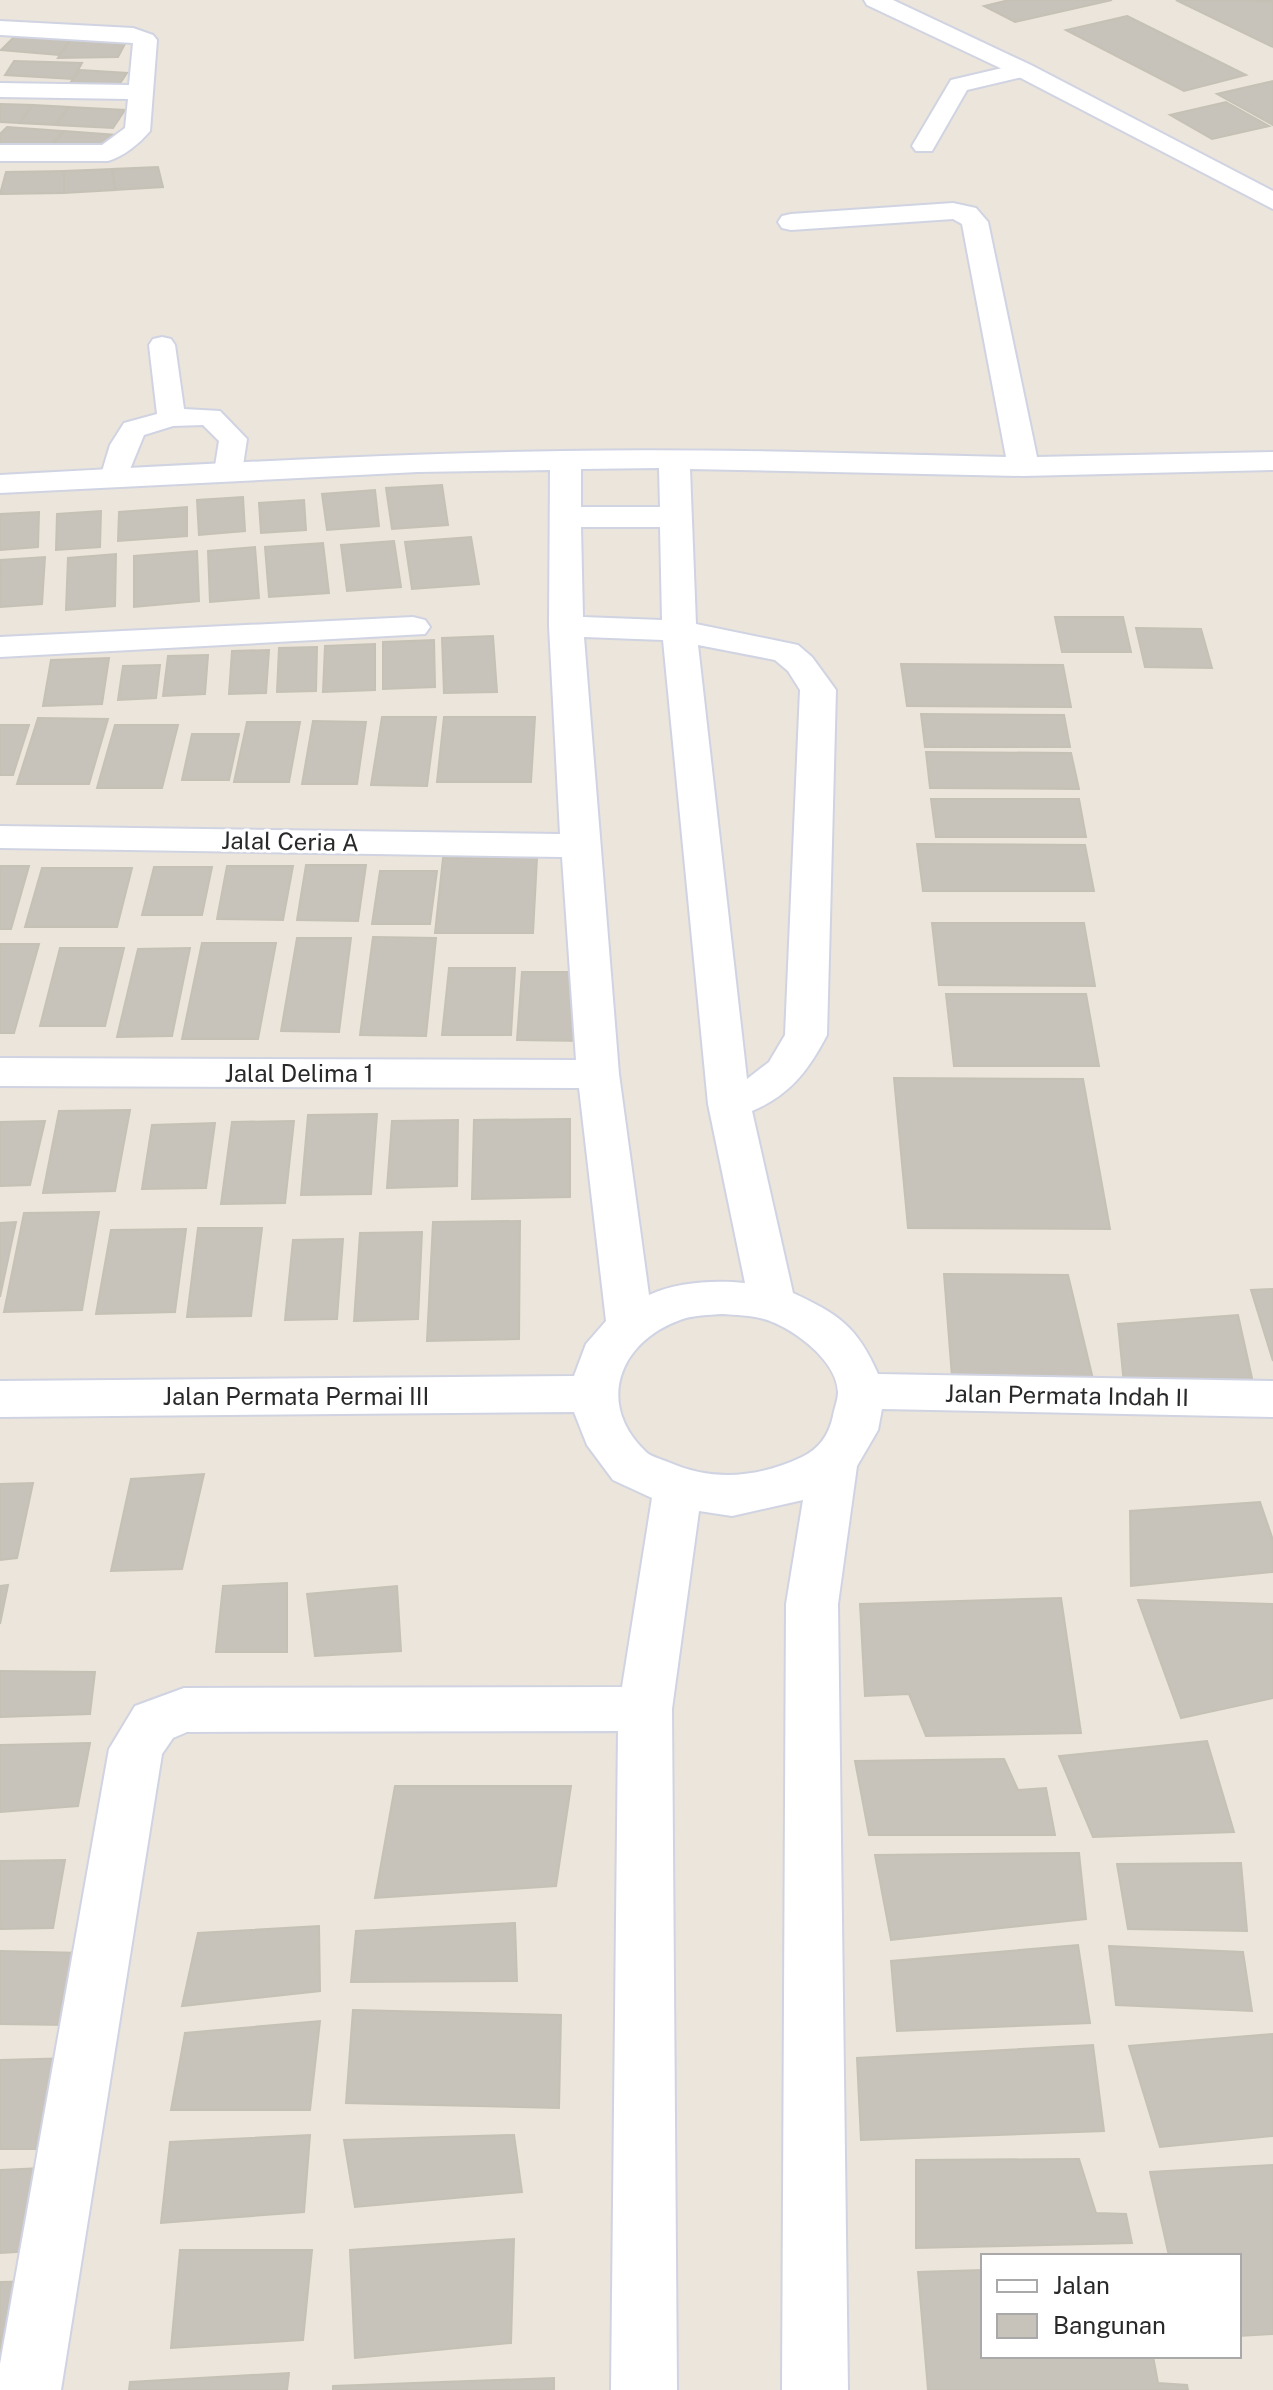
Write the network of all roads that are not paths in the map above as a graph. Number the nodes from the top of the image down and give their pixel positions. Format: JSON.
{"nodes":[{"id":1,"x":875,"y":0,"type":"edge"},
{"id":2,"x":0,"y":28,"type":"edge"},
{"id":3,"x":1023,"y":70,"type":"junction"},
{"id":4,"x":0,"y":90,"type":"edge"},
{"id":5,"x":139,"y":92,"type":"junction"},
{"id":6,"x":924,"y":146,"type":"dead end"},
{"id":7,"x":0,"y":153,"type":"edge"},
{"id":8,"x":1273,"y":201,"type":"edge"},
{"id":9,"x":791,"y":222,"type":"dead end"},
{"id":10,"x":162,"y":345,"type":"dead end"},
{"id":11,"x":171,"y":418,"type":"junction"},
{"id":12,"x":674,"y":459,"type":"junction"},
{"id":13,"x":565,"y":460,"type":"junction"},
{"id":14,"x":1273,"y":461,"type":"edge"},
{"id":15,"x":1023,"y":467,"type":"junction"},
{"id":16,"x":228,"y":472,"type":"junction"},
{"id":17,"x":114,"y":478,"type":"junction"},
{"id":18,"x":0,"y":484,"type":"edge"},
{"id":19,"x":567,"y":517,"type":"junction"},
{"id":20,"x":676,"y":517,"type":"junction"},
{"id":21,"x":566,"y":626,"type":"junction"},
{"id":22,"x":413,"y":627,"type":"dead end"},
{"id":23,"x":679,"y":631,"type":"junction"},
{"id":24,"x":0,"y":647,"type":"edge"},
{"id":25,"x":0,"y":837,"type":"edge"},
{"id":26,"x":580,"y":846,"type":"junction"},
{"id":27,"x":0,"y":1072,"type":"edge"},
{"id":28,"x":598,"y":1074,"type":"junction"},
{"id":29,"x":729,"y":1104,"type":"junction"},
{"id":30,"x":772,"y":1303,"type":"junction"},
{"id":31,"x":630,"y":1325,"type":"junction"},
{"id":32,"x":862,"y":1391,"type":"junction"},
{"id":33,"x":592,"y":1394,"type":"junction"},
{"id":34,"x":0,"y":1399,"type":"edge"},
{"id":35,"x":1273,"y":1399,"type":"edge"},
{"id":36,"x":833,"y":1464,"type":"junction"},
{"id":37,"x":678,"y":1488,"type":"junction"},
{"id":38,"x":645,"y":1709,"type":"junction"},
{"id":39,"x":28,"y":2390,"type":"edge"},
{"id":40,"x":644,"y":2390,"type":"edge"},
{"id":41,"x":815,"y":2390,"type":"edge"}],
"edges":[{"from":1,"to":3,"type":"street"},
{"from":2,"to":5,"type":"street"},
{"from":3,"to":6,"type":"lane"},
{"from":3,"to":8,"type":"street"},
{"from":4,"to":5,"type":"street"},
{"from":5,"to":7,"type":"street"},
{"from":9,"to":15,"type":"street"},
{"from":10,"to":11,"type":"lane"},
{"from":11,"to":16,"type":"lane"},
{"from":11,"to":17,"type":"lane"},
{"from":12,"to":13,"type":"street"},
{"from":12,"to":15,"type":"street"},
{"from":12,"to":20,"type":"street"},
{"from":13,"to":16,"type":"street"},
{"from":13,"to":19,"type":"street"},
{"from":14,"to":15,"type":"street"},
{"from":16,"to":17,"type":"street"},
{"from":17,"to":18,"type":"street"},
{"from":19,"to":20,"type":"street"},
{"from":19,"to":21,"type":"street"},
{"from":20,"to":23,"type":"street"},
{"from":21,"to":23,"type":"street"},
{"from":21,"to":26,"type":"street"},
{"from":22,"to":24,"type":"street"},
{"from":23,"to":29,"type":"street"},
{"from":23,"to":29,"type":"street"},
{"from":25,"to":26,"type":"street","name":"Jalal Ceria A"},
{"from":26,"to":28,"type":"street"},
{"from":27,"to":28,"type":"street","name":"Jalal Delima 1"},
{"from":28,"to":31,"type":"street"},
{"from":29,"to":30,"type":"street"},
{"from":30,"to":31,"type":"street"},
{"from":30,"to":32,"type":"street"},
{"from":31,"to":33,"type":"street"},
{"from":32,"to":35,"type":"street","name":"Jalan Permata Indah II"},
{"from":32,"to":36,"type":"street"},
{"from":33,"to":34,"type":"street","name":"Jalan Permata Permai III"},
{"from":33,"to":37,"type":"street"},
{"from":36,"to":37,"type":"street"},
{"from":36,"to":41,"type":"street"},
{"from":37,"to":38,"type":"street"},
{"from":38,"to":39,"type":"street"},
{"from":38,"to":40,"type":"street"}]}
